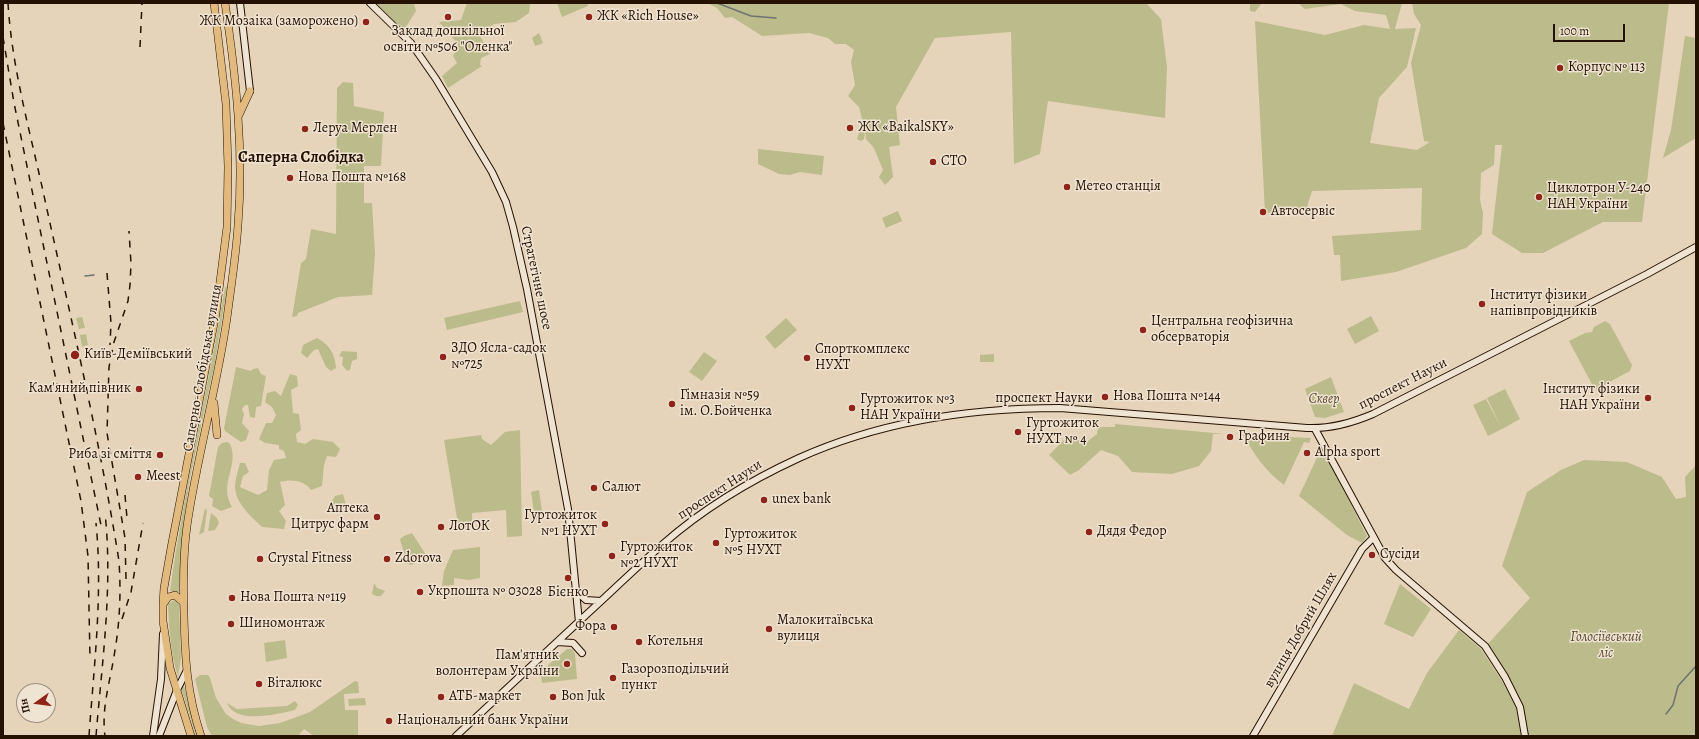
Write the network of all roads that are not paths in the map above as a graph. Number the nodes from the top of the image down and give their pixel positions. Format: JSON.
{"nodes":[{"id":1,"x":214,"y":3,"type":"edge"},
{"id":2,"x":225,"y":3,"type":"edge"},
{"id":3,"x":240,"y":3,"type":"edge"},
{"id":4,"x":370,"y":3,"type":"edge"},
{"id":5,"x":250,"y":91,"type":"joint"},
{"id":6,"x":238,"y":117,"type":"junction"},
{"id":7,"x":1696,"y":247,"type":"edge"},
{"id":8,"x":214,"y":396,"type":"junction"},
{"id":9,"x":1315,"y":429,"type":"junction"},
{"id":10,"x":217,"y":435,"type":"dead end"},
{"id":11,"x":1373,"y":538,"type":"junction"},
{"id":12,"x":576,"y":591,"type":"junction"},
{"id":13,"x":601,"y":601,"type":"junction"},
{"id":14,"x":183,"y":602,"type":"junction"},
{"id":15,"x":163,"y":604,"type":"junction"},
{"id":16,"x":163,"y":621,"type":"junction"},
{"id":17,"x":579,"y":622,"type":"junction"},
{"id":18,"x":557,"y":642,"type":"junction"},
{"id":19,"x":582,"y":653,"type":"dead end"},
{"id":20,"x":186,"y":672,"type":"junction"},
{"id":21,"x":177,"y":690,"type":"junction"},
{"id":22,"x":202,"y":735,"type":"edge"},
{"id":23,"x":153,"y":736,"type":"edge"},
{"id":24,"x":159,"y":736,"type":"edge"},
{"id":25,"x":191,"y":736,"type":"edge"},
{"id":26,"x":456,"y":736,"type":"edge"},
{"id":27,"x":1253,"y":736,"type":"edge"},
{"id":28,"x":1525,"y":736,"type":"edge"}],
"edges":[{"from":1,"to":15,"type":"main road","name":"Саперно-Слобідська вулиця"},
{"from":2,"to":6,"type":"main road","name":"Саперно-Слобідська вулиця"},
{"from":3,"to":5,"type":"main road"},
{"from":4,"to":12,"type":"main road","name":"Стратегічне шосе"},
{"from":5,"to":6,"type":"main road"},
{"from":6,"to":8,"type":"main road","name":"Саперно-Слобідська вулиця"},
{"from":7,"to":9,"type":"main road","name":"проспект Науки"},
{"from":8,"to":10,"type":"main road"},
{"from":8,"to":14,"type":"main road","name":"Саперно-Слобідська вулиця"},
{"from":9,"to":11,"type":"main road"},
{"from":9,"to":13,"type":"main road","name":"проспект Науки"},
{"from":11,"to":27,"type":"main road","name":"вулиця Добрий Шлях"},
{"from":11,"to":28,"type":"main road"},
{"from":12,"to":13,"type":"main road"},
{"from":12,"to":17,"type":"main road","name":"Стратегічне шосе"},
{"from":13,"to":17,"type":"main road","name":"проспект Науки"},
{"from":14,"to":15,"type":"main road"},
{"from":14,"to":20,"type":"main road","name":"Саперно-Слобідська вулиця"},
{"from":15,"to":16,"type":"main road","name":"Саперно-Слобідська вулиця"},
{"from":16,"to":21,"type":"main road","name":"Саперно-Слобідська вулиця"},
{"from":16,"to":23,"type":"main road"},
{"from":17,"to":18,"type":"main road","name":"проспект Науки"},
{"from":18,"to":19,"type":"main road"},
{"from":18,"to":26,"type":"main road","name":"проспект Науки"},
{"from":20,"to":21,"type":"main road"},
{"from":20,"to":22,"type":"main road","name":"Саперно-Слобідська вулиця"},
{"from":21,"to":24,"type":"main road"},
{"from":21,"to":25,"type":"main road","name":"Саперно-Слобідська вулиця"}]}
